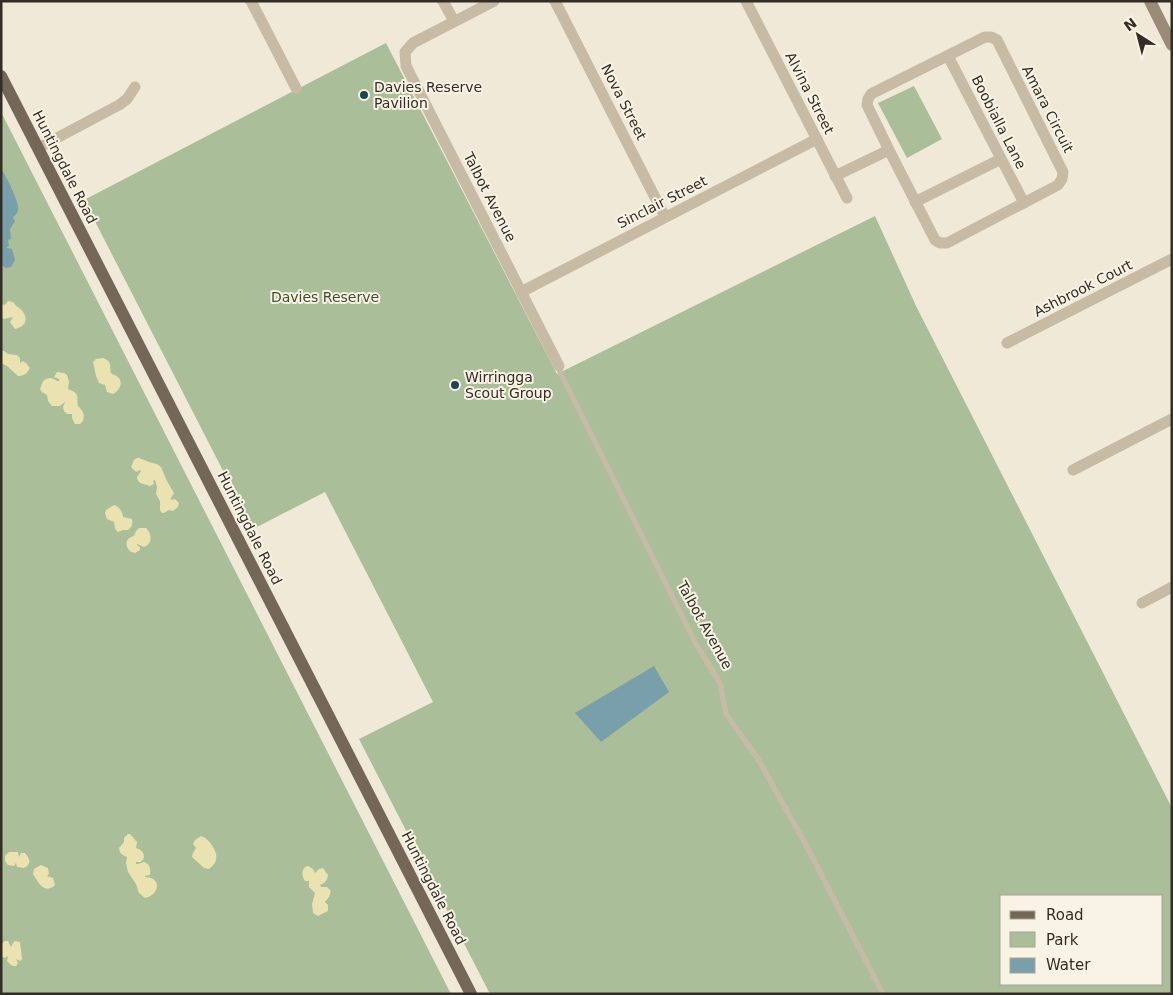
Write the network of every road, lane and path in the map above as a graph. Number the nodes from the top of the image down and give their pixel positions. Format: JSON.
{"nodes":[{"id":1,"x":251,"y":1,"type":"edge"},
{"id":2,"x":443,"y":1,"type":"edge"},
{"id":3,"x":494,"y":1,"type":"edge"},
{"id":4,"x":555,"y":1,"type":"edge"},
{"id":5,"x":746,"y":1,"type":"edge"},
{"id":6,"x":1150,"y":1,"type":"edge"},
{"id":7,"x":454,"y":22,"type":"junction"},
{"id":8,"x":1172,"y":44,"type":"edge"},
{"id":9,"x":948,"y":56,"type":"junction"},
{"id":10,"x":1,"y":76,"type":"edge"},
{"id":11,"x":135,"y":87,"type":"dead end"},
{"id":12,"x":296,"y":88,"type":"dead end"},
{"id":13,"x":817,"y":139,"type":"junction"},
{"id":14,"x":38,"y":148,"type":"junction"},
{"id":15,"x":889,"y":150,"type":"junction"},
{"id":16,"x":1001,"y":159,"type":"junction"},
{"id":17,"x":835,"y":176,"type":"junction"},
{"id":18,"x":847,"y":198,"type":"dead end"},
{"id":19,"x":915,"y":202,"type":"junction"},
{"id":20,"x":1024,"y":203,"type":"junction"},
{"id":21,"x":665,"y":217,"type":"junction"},
{"id":22,"x":1172,"y":259,"type":"edge"},
{"id":23,"x":521,"y":292,"type":"junction"},
{"id":24,"x":1007,"y":343,"type":"dead end"},
{"id":25,"x":560,"y":369,"type":"joint"},
{"id":26,"x":1172,"y":419,"type":"edge"},
{"id":27,"x":1072,"y":470,"type":"dead end"},
{"id":28,"x":1172,"y":587,"type":"edge"},
{"id":29,"x":1142,"y":603,"type":"dead end"},
{"id":30,"x":471,"y":994,"type":"edge"},
{"id":31,"x":883,"y":994,"type":"edge"}],
"edges":[{"from":1,"to":12,"type":"street"},
{"from":2,"to":7,"type":"street"},
{"from":3,"to":7,"type":"street"},
{"from":4,"to":21,"type":"street","name":"Nova Street"},
{"from":5,"to":13,"type":"street","name":"Alvina Street"},
{"from":6,"to":8,"type":"street"},
{"from":7,"to":23,"type":"street","name":"Talbot Avenue"},
{"from":9,"to":15,"type":"street","name":"Amara Circuit"},
{"from":9,"to":16,"type":"street","name":"Boobialla Lane"},
{"from":9,"to":20,"type":"street","name":"Amara Circuit"},
{"from":10,"to":14,"type":"main road","name":"Huntingdale Road"},
{"from":11,"to":14,"type":"street"},
{"from":13,"to":17,"type":"street","name":"Alvina Street"},
{"from":13,"to":21,"type":"street","name":"Sinclair Street"},
{"from":14,"to":30,"type":"main road","name":"Huntingdale Road"},
{"from":15,"to":17,"type":"street"},
{"from":15,"to":19,"type":"street","name":"Amara Circuit"},
{"from":16,"to":19,"type":"street"},
{"from":16,"to":20,"type":"street","name":"Boobialla Lane"},
{"from":17,"to":18,"type":"street","name":"Alvina Street"},
{"from":19,"to":20,"type":"street","name":"Amara Circuit"},
{"from":21,"to":23,"type":"street","name":"Sinclair Street"},
{"from":22,"to":24,"type":"street","name":"Ashbrook Court"},
{"from":23,"to":25,"type":"street","name":"Talbot Avenue"},
{"from":25,"to":31,"type":"lane","name":"Talbot Avenue"},
{"from":26,"to":27,"type":"street"},
{"from":28,"to":29,"type":"street"}]}
